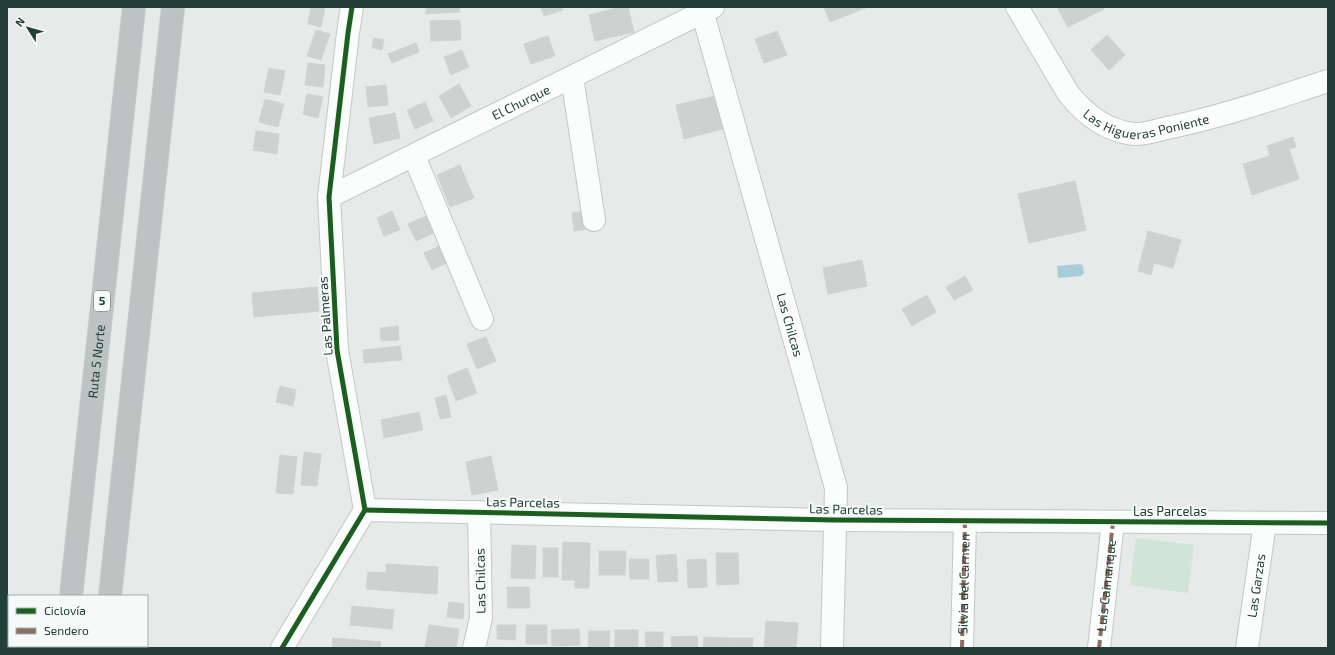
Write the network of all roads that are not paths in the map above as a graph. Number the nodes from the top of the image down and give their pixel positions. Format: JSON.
{"nodes":[{"id":1,"x":134,"y":7,"type":"edge"},
{"id":2,"x":173,"y":7,"type":"edge"},
{"id":3,"x":352,"y":7,"type":"edge"},
{"id":4,"x":1017,"y":7,"type":"edge"},
{"id":5,"x":706,"y":9,"type":"edge"},
{"id":6,"x":572,"y":77,"type":"junction"},
{"id":7,"x":1328,"y":81,"type":"edge"},
{"id":8,"x":414,"y":156,"type":"junction"},
{"id":9,"x":329,"y":197,"type":"junction"},
{"id":10,"x":594,"y":220,"type":"dead end"},
{"id":11,"x":482,"y":319,"type":"dead end"},
{"id":12,"x":365,"y":510,"type":"junction"},
{"id":13,"x":479,"y":512,"type":"junction"},
{"id":14,"x":835,"y":520,"type":"junction"},
{"id":15,"x":965,"y":521,"type":"junction"},
{"id":16,"x":1113,"y":522,"type":"junction"},
{"id":17,"x":1265,"y":523,"type":"junction"},
{"id":18,"x":1328,"y":523,"type":"edge"},
{"id":19,"x":71,"y":595,"type":"edge"},
{"id":20,"x":110,"y":595,"type":"edge"},
{"id":21,"x":282,"y":648,"type":"edge"},
{"id":22,"x":474,"y":648,"type":"edge"},
{"id":23,"x":832,"y":648,"type":"edge"},
{"id":24,"x":962,"y":648,"type":"edge"},
{"id":25,"x":1099,"y":648,"type":"edge"},
{"id":26,"x":1247,"y":648,"type":"edge"}],
"edges":[{"from":1,"to":19,"type":"highway","name":"Ruta 5 Norte","number":"5"},
{"from":2,"to":20,"type":"highway"},
{"from":3,"to":9,"type":"street","name":"Las Palmeras"},
{"from":4,"to":7,"type":"street","name":"Las Higueras Poniente"},
{"from":5,"to":6,"type":"street","name":"El Churque"},
{"from":5,"to":14,"type":"street","name":"Las Chilcas"},
{"from":6,"to":8,"type":"street","name":"El Churque"},
{"from":6,"to":10,"type":"street"},
{"from":8,"to":9,"type":"street","name":"El Churque"},
{"from":8,"to":11,"type":"street"},
{"from":9,"to":12,"type":"street","name":"Las Palmeras"},
{"from":12,"to":13,"type":"street","name":"Las Parcelas"},
{"from":12,"to":21,"type":"street"},
{"from":13,"to":14,"type":"street","name":"Las Parcelas"},
{"from":13,"to":22,"type":"street","name":"Las Chilcas"},
{"from":14,"to":15,"type":"street","name":"Las Parcelas"},
{"from":14,"to":23,"type":"street","name":"Las Chilcas"},
{"from":15,"to":16,"type":"street","name":"Las Parcelas"},
{"from":15,"to":24,"type":"street","name":"Silvia del Carmen"},
{"from":16,"to":17,"type":"street","name":"Las Parcelas"},
{"from":16,"to":25,"type":"street","name":"Luis Caimanque"},
{"from":17,"to":18,"type":"street","name":"Las Parcelas"},
{"from":17,"to":26,"type":"street","name":"Las Garzas"}]}
